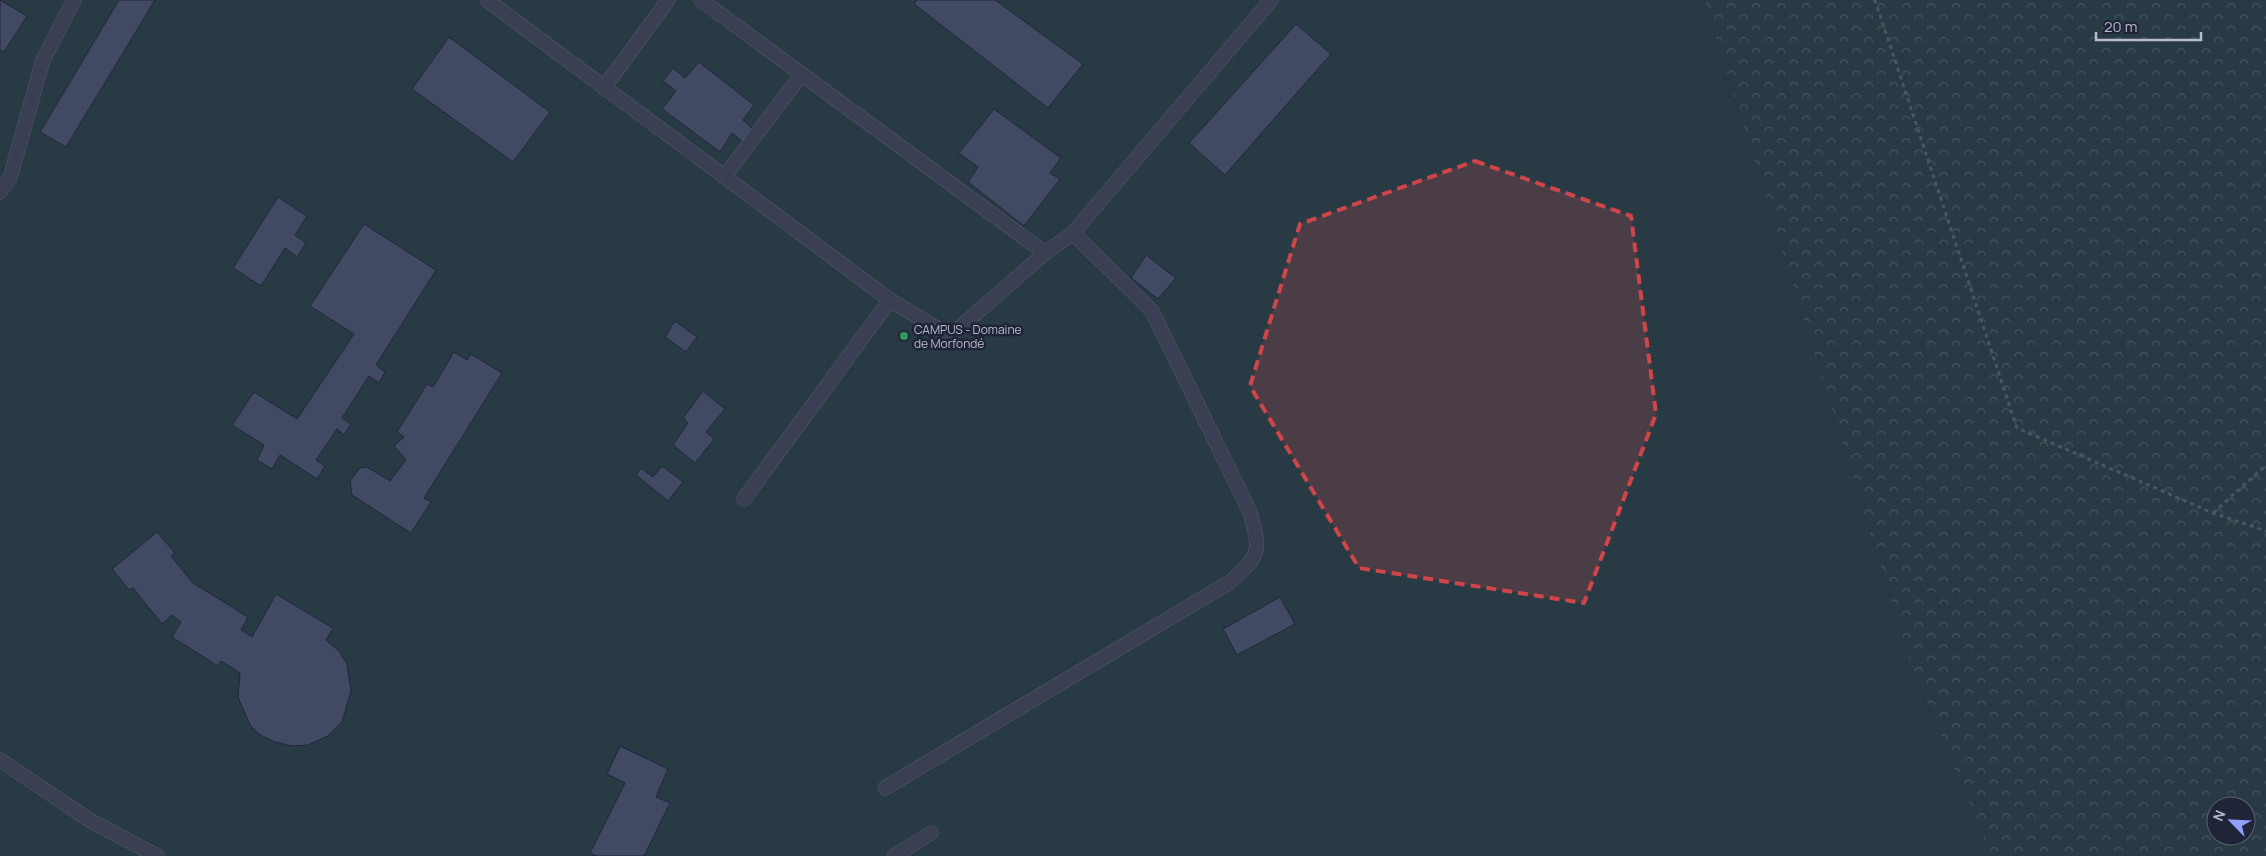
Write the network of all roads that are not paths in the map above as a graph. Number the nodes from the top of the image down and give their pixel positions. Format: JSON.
{"nodes":[{"id":1,"x":74,"y":0,"type":"edge"},
{"id":2,"x":486,"y":0,"type":"edge"},
{"id":3,"x":668,"y":0,"type":"edge"},
{"id":4,"x":701,"y":0,"type":"edge"},
{"id":5,"x":1271,"y":0,"type":"edge"},
{"id":6,"x":802,"y":74,"type":"junction"},
{"id":7,"x":604,"y":88,"type":"junction"},
{"id":8,"x":724,"y":177,"type":"junction"},
{"id":9,"x":0,"y":192,"type":"edge"},
{"id":10,"x":1073,"y":233,"type":"junction"},
{"id":11,"x":1045,"y":253,"type":"junction"},
{"id":12,"x":890,"y":300,"type":"junction"},
{"id":13,"x":744,"y":499,"type":"dead end"},
{"id":14,"x":0,"y":760,"type":"edge"},
{"id":15,"x":885,"y":788,"type":"dead end"},
{"id":16,"x":930,"y":833,"type":"dead end"},
{"id":17,"x":157,"y":856,"type":"edge"},
{"id":18,"x":894,"y":856,"type":"edge"}],
"edges":[{"from":1,"to":9,"type":"lane"},
{"from":2,"to":7,"type":"lane"},
{"from":3,"to":7,"type":"lane"},
{"from":4,"to":6,"type":"lane"},
{"from":5,"to":10,"type":"lane"},
{"from":6,"to":8,"type":"lane"},
{"from":6,"to":11,"type":"lane"},
{"from":7,"to":8,"type":"lane"},
{"from":8,"to":12,"type":"lane"},
{"from":10,"to":11,"type":"lane"},
{"from":10,"to":15,"type":"lane"},
{"from":11,"to":12,"type":"lane"},
{"from":12,"to":13,"type":"lane"},
{"from":14,"to":17,"type":"lane"},
{"from":16,"to":18,"type":"lane"}]}
